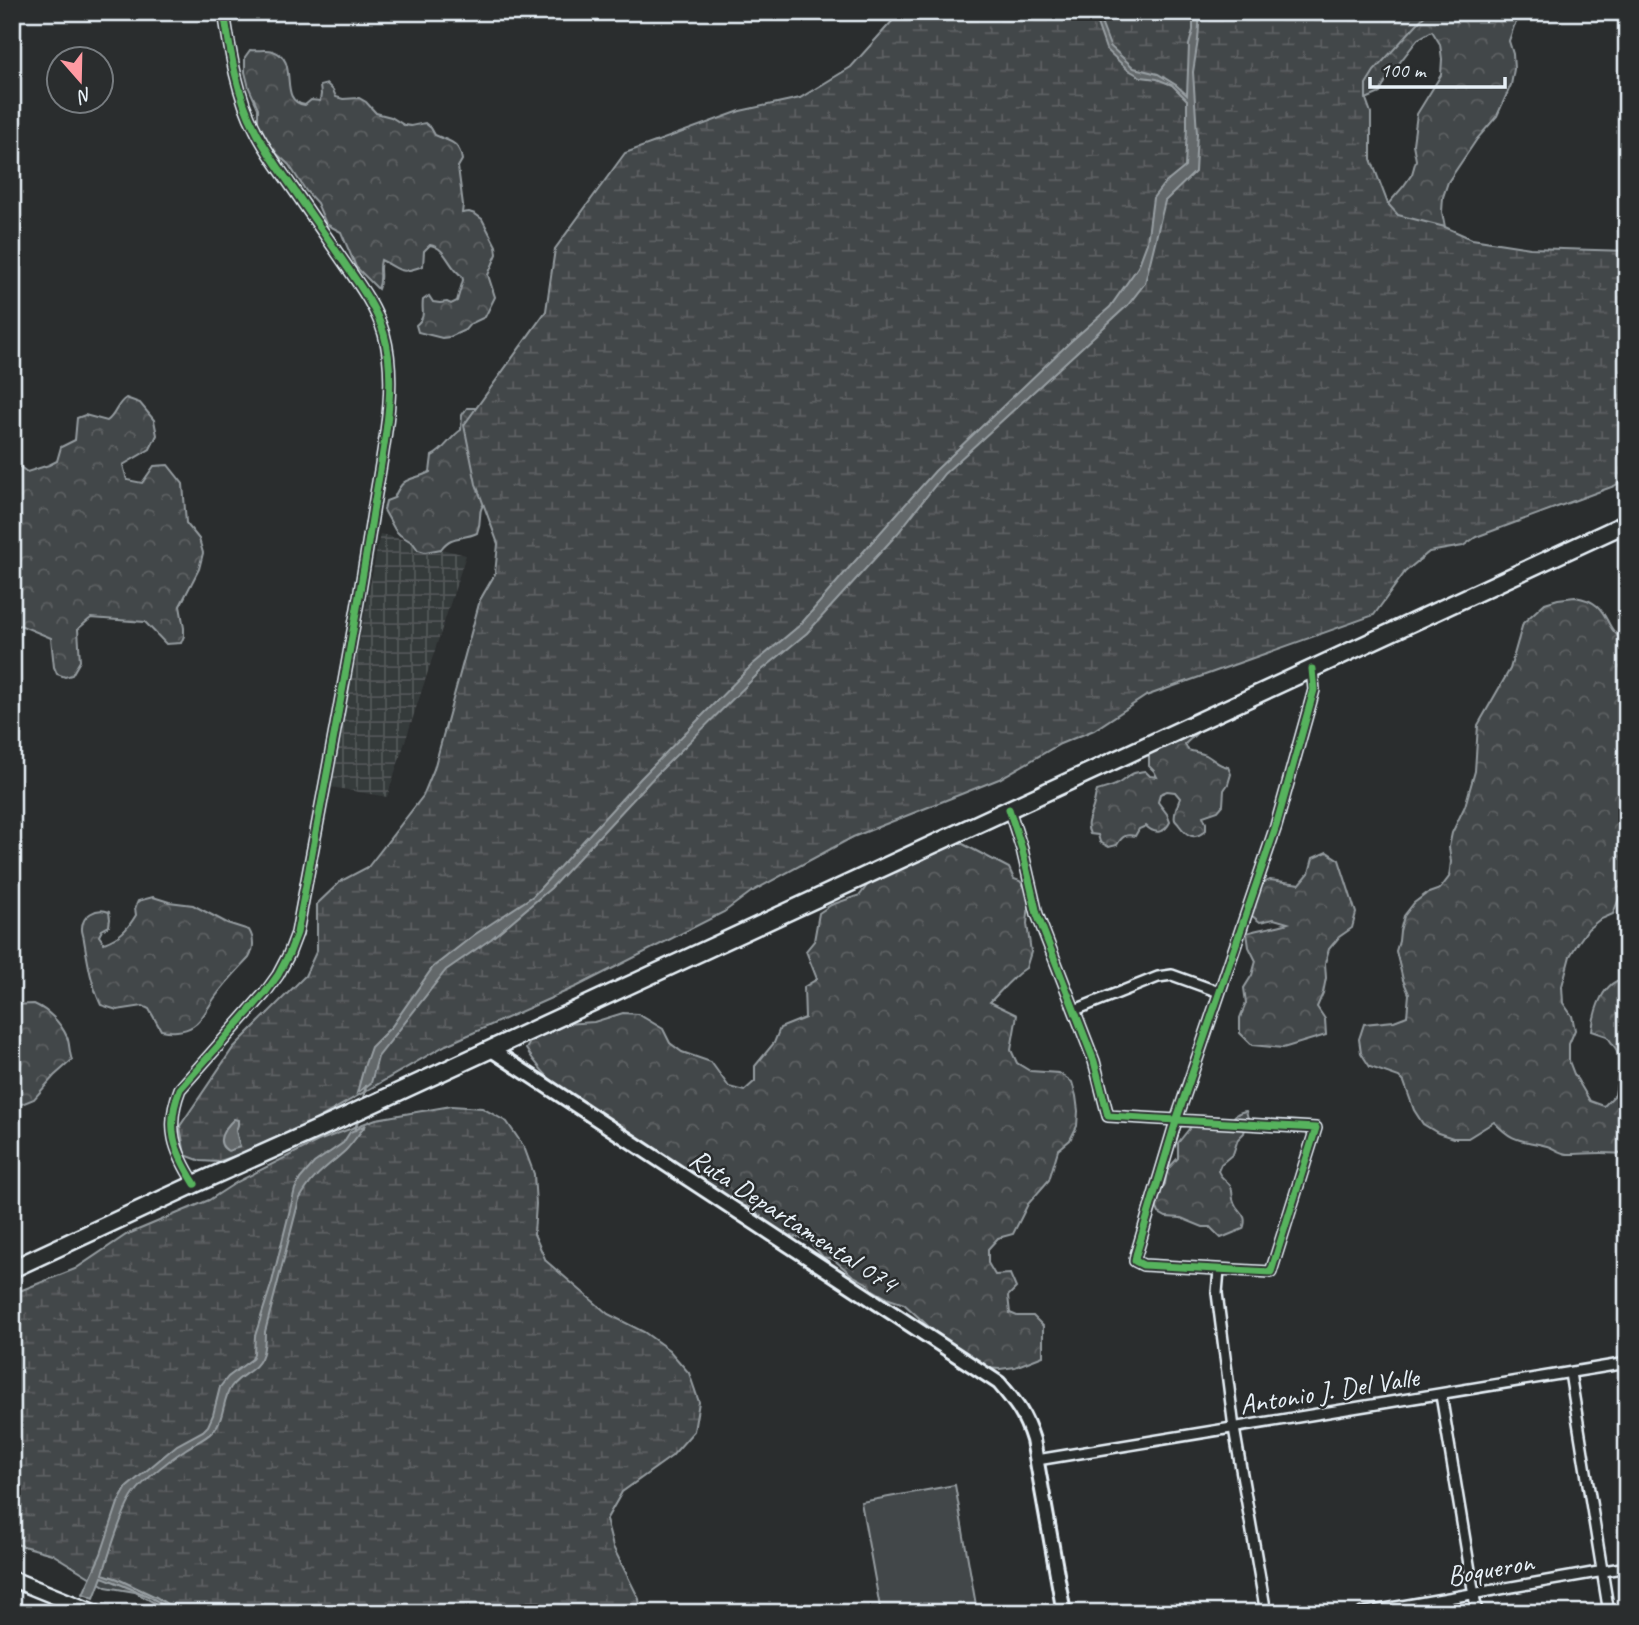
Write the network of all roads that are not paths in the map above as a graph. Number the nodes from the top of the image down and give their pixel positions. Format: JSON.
{"nodes":[{"id":1,"x":224,"y":12,"type":"edge"},
{"id":2,"x":1627,"y":523,"type":"edge"},
{"id":3,"x":1312,"y":668,"type":"junction"},
{"id":4,"x":1009,"y":809,"type":"junction"},
{"id":5,"x":1219,"y":992,"type":"junction"},
{"id":6,"x":1074,"y":1010,"type":"junction"},
{"id":7,"x":490,"y":1049,"type":"junction"},
{"id":8,"x":1176,"y":1121,"type":"junction"},
{"id":9,"x":195,"y":1184,"type":"junction"},
{"id":10,"x":12,"y":1269,"type":"edge"},
{"id":11,"x":1219,"y":1270,"type":"junction"},
{"id":12,"x":1627,"y":1363,"type":"edge"},
{"id":13,"x":1570,"y":1373,"type":"junction"},
{"id":14,"x":1441,"y":1395,"type":"junction"},
{"id":15,"x":1234,"y":1428,"type":"junction"},
{"id":16,"x":1037,"y":1460,"type":"junction"},
{"id":17,"x":1627,"y":1567,"type":"edge"},
{"id":18,"x":1602,"y":1572,"type":"junction"},
{"id":19,"x":12,"y":1579,"type":"edge"},
{"id":20,"x":1474,"y":1594,"type":"junction"},
{"id":21,"x":96,"y":1613,"type":"edge"},
{"id":22,"x":1064,"y":1613,"type":"edge"},
{"id":23,"x":1265,"y":1613,"type":"edge"},
{"id":24,"x":1362,"y":1613,"type":"edge"},
{"id":25,"x":1477,"y":1613,"type":"edge"},
{"id":26,"x":1609,"y":1613,"type":"edge"}],
"edges":[{"from":1,"to":9,"type":"street"},
{"from":2,"to":3,"type":"highway"},
{"from":3,"to":4,"type":"highway"},
{"from":3,"to":5,"type":"street"},
{"from":4,"to":6,"type":"street"},
{"from":4,"to":7,"type":"highway"},
{"from":5,"to":6,"type":"street"},
{"from":5,"to":8,"type":"street"},
{"from":6,"to":8,"type":"street"},
{"from":7,"to":9,"type":"highway"},
{"from":7,"to":16,"type":"street","name":"Ruta Departamental 074"},
{"from":8,"to":11,"type":"street"},
{"from":8,"to":11,"type":"street"},
{"from":9,"to":10,"type":"highway"},
{"from":11,"to":15,"type":"street"},
{"from":12,"to":13,"type":"street","name":"Antonio J. Del Valle"},
{"from":13,"to":14,"type":"street","name":"Antonio J. Del Valle"},
{"from":13,"to":18,"type":"street"},
{"from":14,"to":15,"type":"street","name":"Antonio J. Del Valle"},
{"from":14,"to":20,"type":"street"},
{"from":15,"to":16,"type":"street","name":"Antonio J. Del Valle"},
{"from":15,"to":23,"type":"street"},
{"from":16,"to":22,"type":"street","name":"Ruta Departamental 074"},
{"from":17,"to":18,"type":"street","name":"Boqueron"},
{"from":18,"to":20,"type":"street","name":"Boqueron"},
{"from":18,"to":26,"type":"street"},
{"from":19,"to":21,"type":"main road"},
{"from":20,"to":24,"type":"street","name":"Boqueron"},
{"from":20,"to":25,"type":"street"}]}
